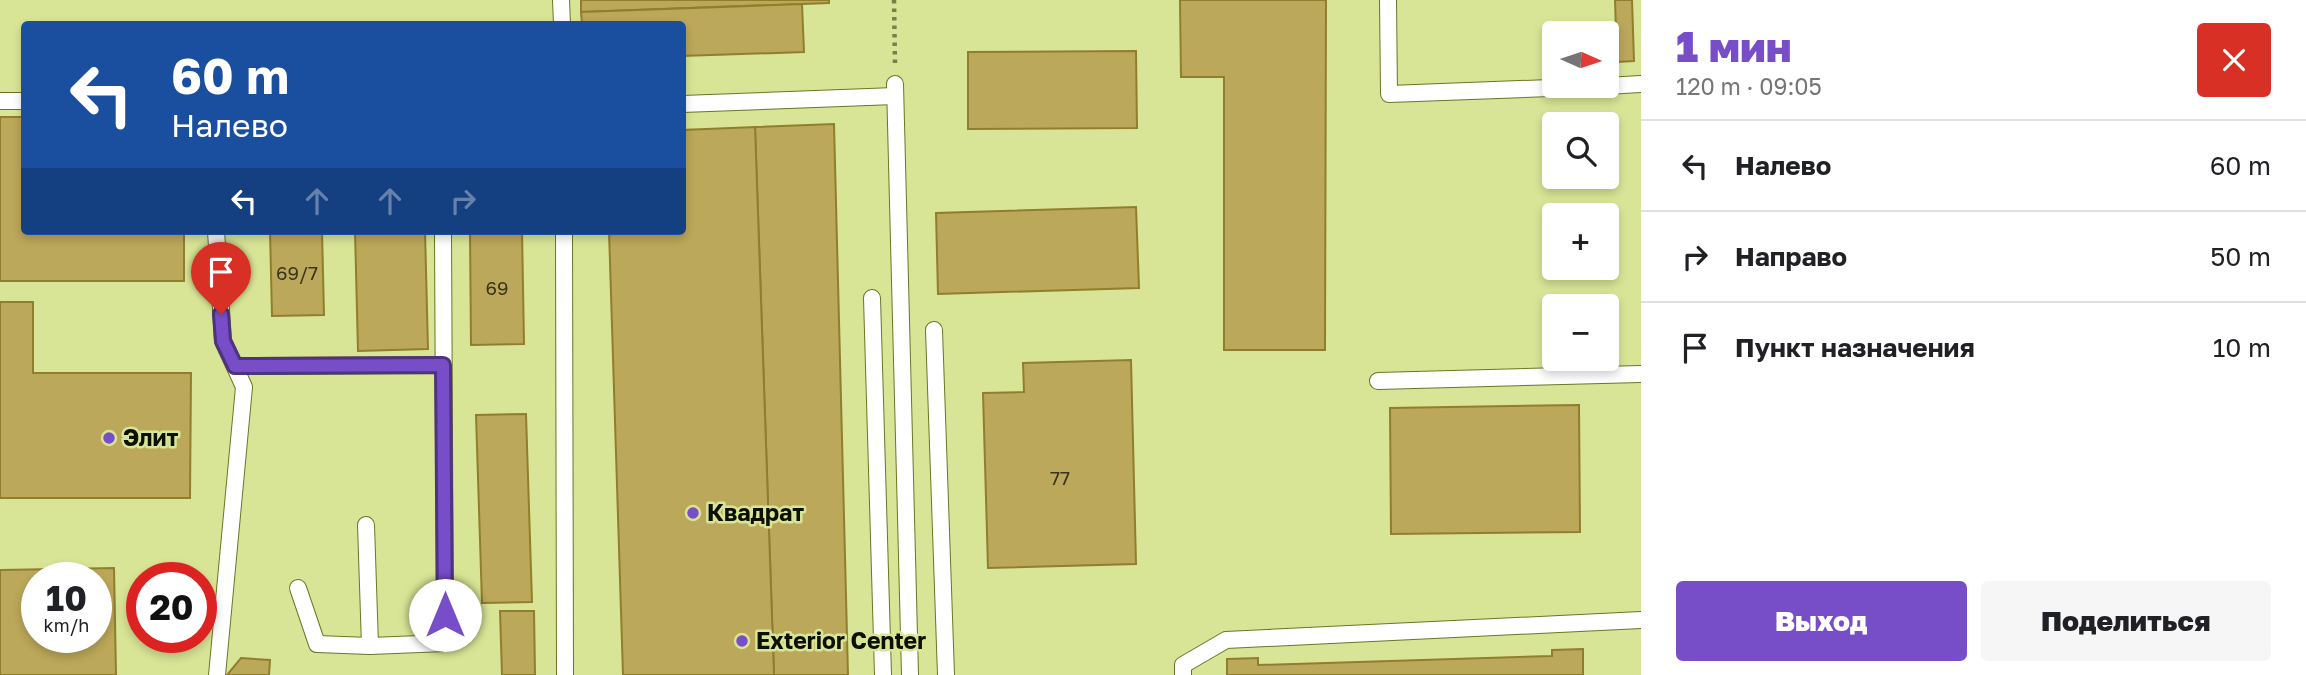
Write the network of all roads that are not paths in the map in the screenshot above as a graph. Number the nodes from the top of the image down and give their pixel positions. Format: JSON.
{"nodes":[{"id":1,"x":561,"y":0,"type":"edge"},
{"id":2,"x":1388,"y":0,"type":"edge"},
{"id":3,"x":562,"y":21,"type":"edge"},
{"id":4,"x":1641,"y":84,"type":"edge"},
{"id":5,"x":1619,"y":85,"type":"edge"},
{"id":6,"x":1542,"y":88,"type":"edge"},
{"id":7,"x":0,"y":101,"type":"edge"},
{"id":8,"x":21,"y":101,"type":"edge"},
{"id":9,"x":686,"y":104,"type":"edge"},
{"id":10,"x":215,"y":235,"type":"edge"},
{"id":11,"x":443,"y":235,"type":"edge"},
{"id":12,"x":564,"y":235,"type":"edge"},
{"id":13,"x":872,"y":298,"type":"dead end"},
{"id":14,"x":934,"y":330,"type":"dead end"},
{"id":15,"x":443,"y":365,"type":"junction"},
{"id":16,"x":235,"y":366,"type":"junction"},
{"id":17,"x":1641,"y":374,"type":"edge"},
{"id":18,"x":1378,"y":381,"type":"dead end"},
{"id":19,"x":366,"y":525,"type":"dead end"},
{"id":20,"x":298,"y":588,"type":"dead end"},
{"id":21,"x":1641,"y":620,"type":"edge"},
{"id":22,"x":370,"y":646,"type":"junction"},
{"id":23,"x":217,"y":675,"type":"edge"},
{"id":24,"x":565,"y":675,"type":"edge"},
{"id":25,"x":883,"y":675,"type":"edge"},
{"id":26,"x":910,"y":675,"type":"edge"},
{"id":27,"x":946,"y":675,"type":"edge"},
{"id":28,"x":1183,"y":675,"type":"edge"}],
"edges":[{"from":1,"to":3,"type":"lane"},
{"from":2,"to":6,"type":"lane"},
{"from":4,"to":5,"type":"lane"},
{"from":7,"to":8,"type":"lane"},
{"from":9,"to":26,"type":"lane"},
{"from":10,"to":16,"type":"lane"},
{"from":11,"to":15,"type":"lane"},
{"from":12,"to":24,"type":"lane"},
{"from":13,"to":25,"type":"lane"},
{"from":14,"to":27,"type":"lane"},
{"from":15,"to":16,"type":"lane"},
{"from":15,"to":22,"type":"lane"},
{"from":16,"to":23,"type":"lane"},
{"from":17,"to":18,"type":"lane"},
{"from":19,"to":22,"type":"lane"},
{"from":20,"to":22,"type":"lane"},
{"from":21,"to":28,"type":"lane"}]}
